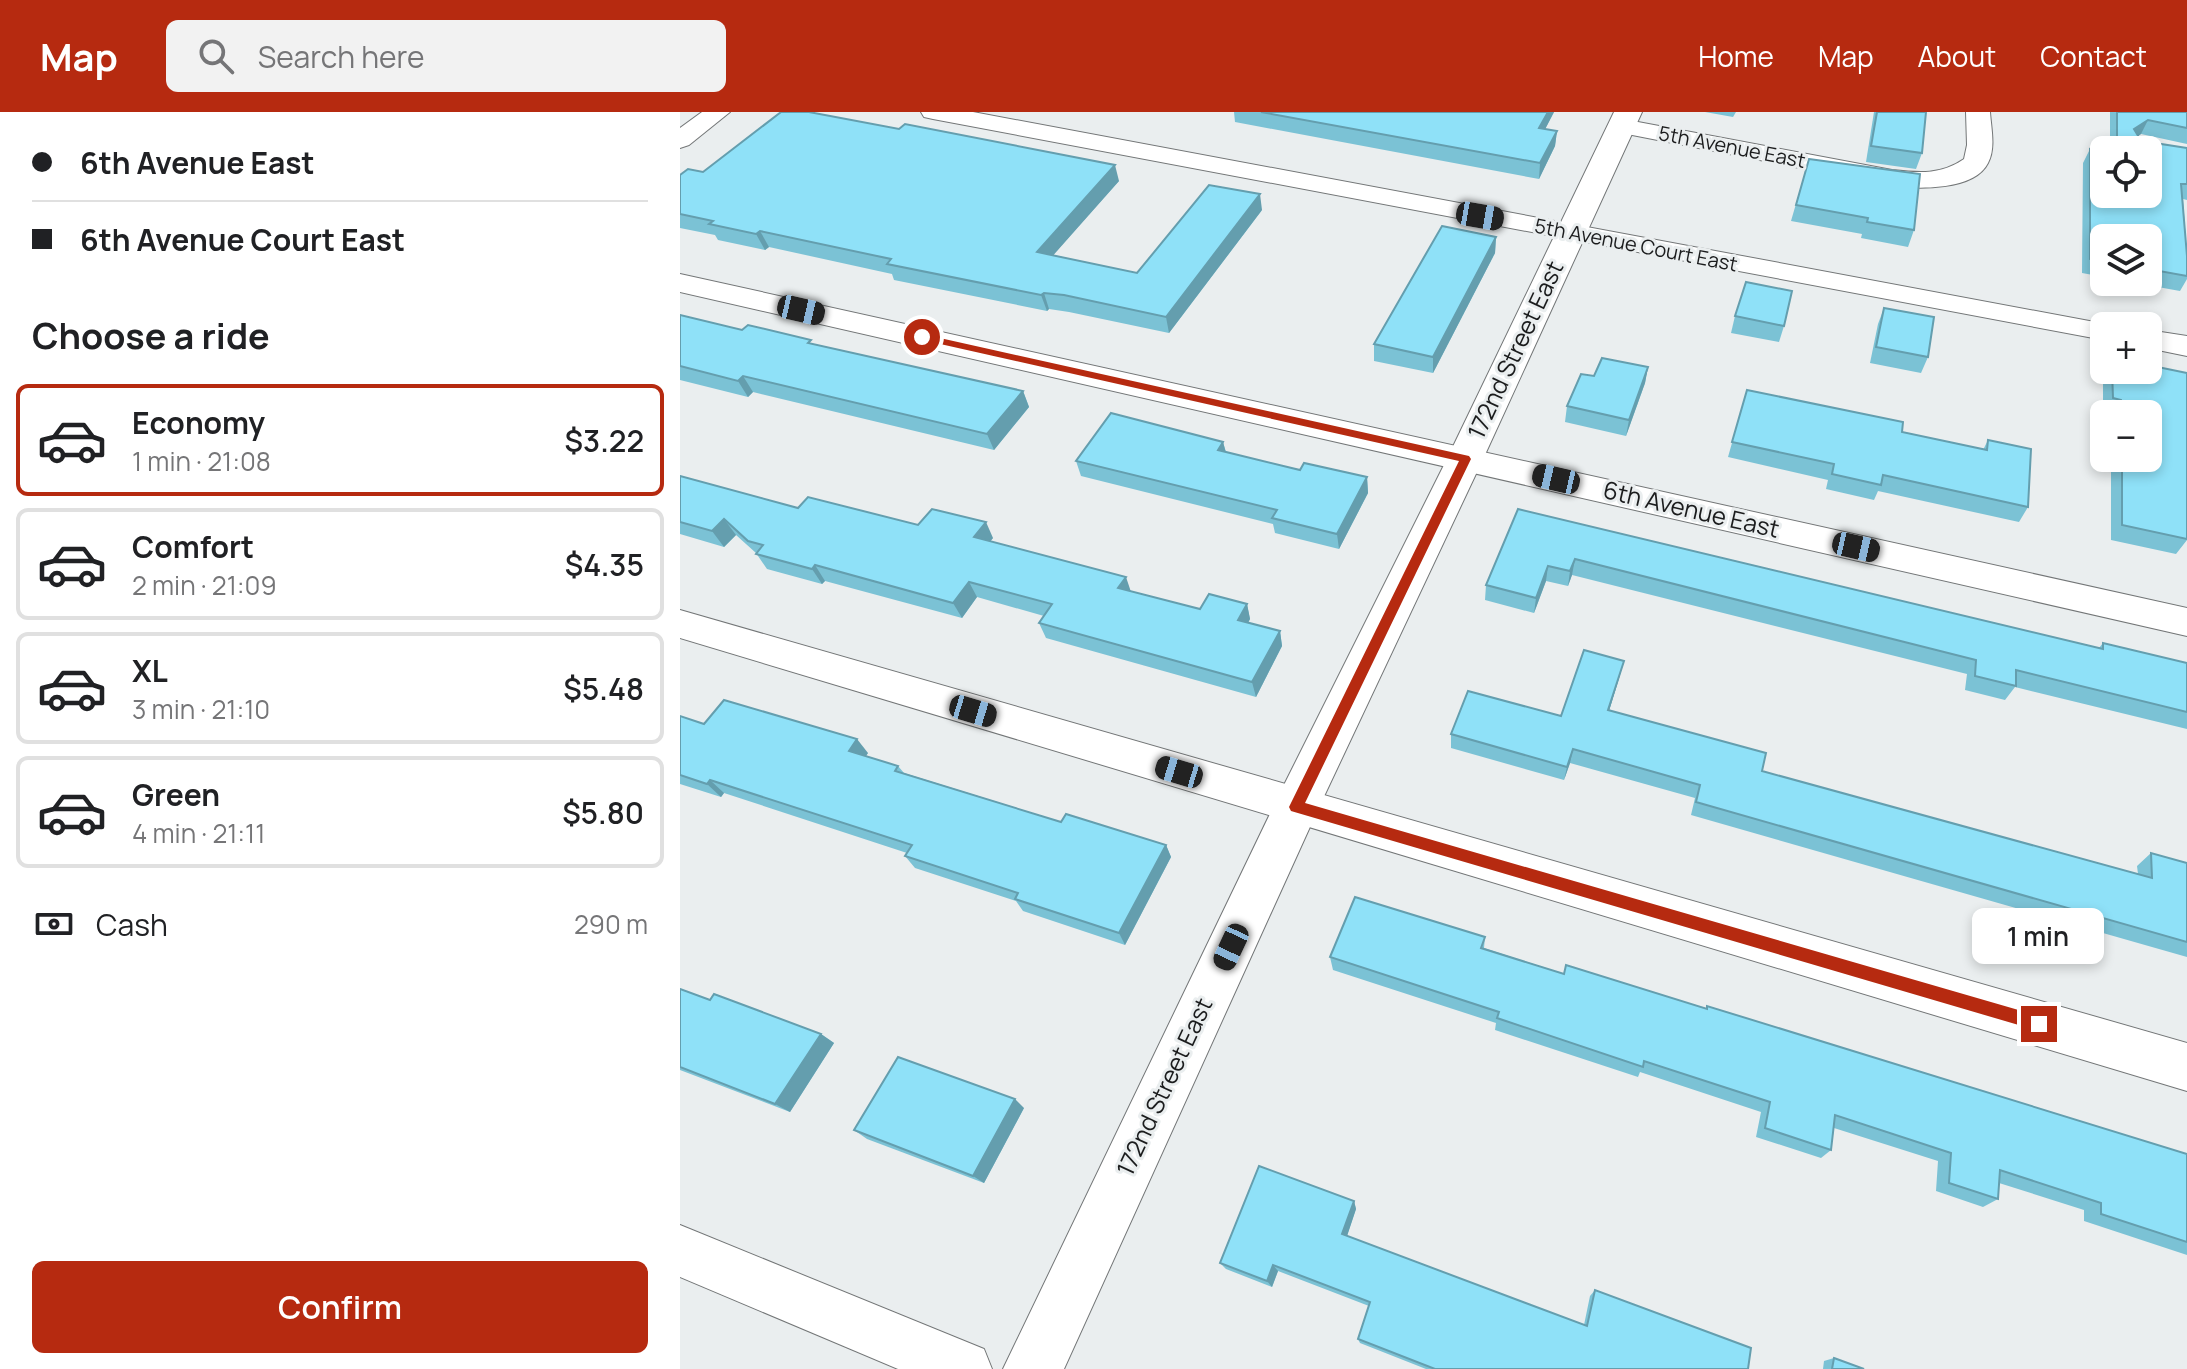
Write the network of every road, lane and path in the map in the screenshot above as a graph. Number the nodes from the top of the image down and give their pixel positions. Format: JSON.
{"nodes":[{"id":1,"x":718,"y":112,"type":"edge"},
{"id":2,"x":933,"y":112,"type":"edge"},
{"id":3,"x":1978,"y":112,"type":"edge"},
{"id":4,"x":1625,"y":119,"type":"edge"},
{"id":5,"x":680,"y":140,"type":"edge"},
{"id":6,"x":1571,"y":233,"type":"junction"},
{"id":7,"x":680,"y":283,"type":"edge"},
{"id":8,"x":2090,"y":328,"type":"edge"},
{"id":9,"x":2162,"y":342,"type":"edge"},
{"id":10,"x":2187,"y":346,"type":"edge"},
{"id":11,"x":1465,"y":459,"type":"junction"},
{"id":12,"x":2187,"y":622,"type":"edge"},
{"id":13,"x":680,"y":624,"type":"edge"},
{"id":14,"x":1296,"y":807,"type":"junction"},
{"id":15,"x":2187,"y":1067,"type":"edge"},
{"id":16,"x":680,"y":1251,"type":"edge"},
{"id":17,"x":964,"y":1369,"type":"edge"},
{"id":18,"x":1033,"y":1369,"type":"edge"}],
"edges":[{"from":1,"to":5,"type":"street"},
{"from":2,"to":6,"type":"street","name":"5th Avenue Court East"},
{"from":3,"to":4,"type":"street","name":"5th Avenue East"},
{"from":4,"to":6,"type":"street","name":"172nd Street East"},
{"from":6,"to":8,"type":"street","name":"5th Avenue Court East"},
{"from":6,"to":11,"type":"street","name":"172nd Street East"},
{"from":7,"to":11,"type":"street","name":"6th Avenue East"},
{"from":9,"to":10,"type":"street"},
{"from":11,"to":12,"type":"street","name":"6th Avenue East"},
{"from":11,"to":14,"type":"street","name":"172nd Street East"},
{"from":13,"to":14,"type":"street"},
{"from":14,"to":15,"type":"street"},
{"from":14,"to":18,"type":"street","name":"172nd Street East"},
{"from":16,"to":17,"type":"street"}]}
